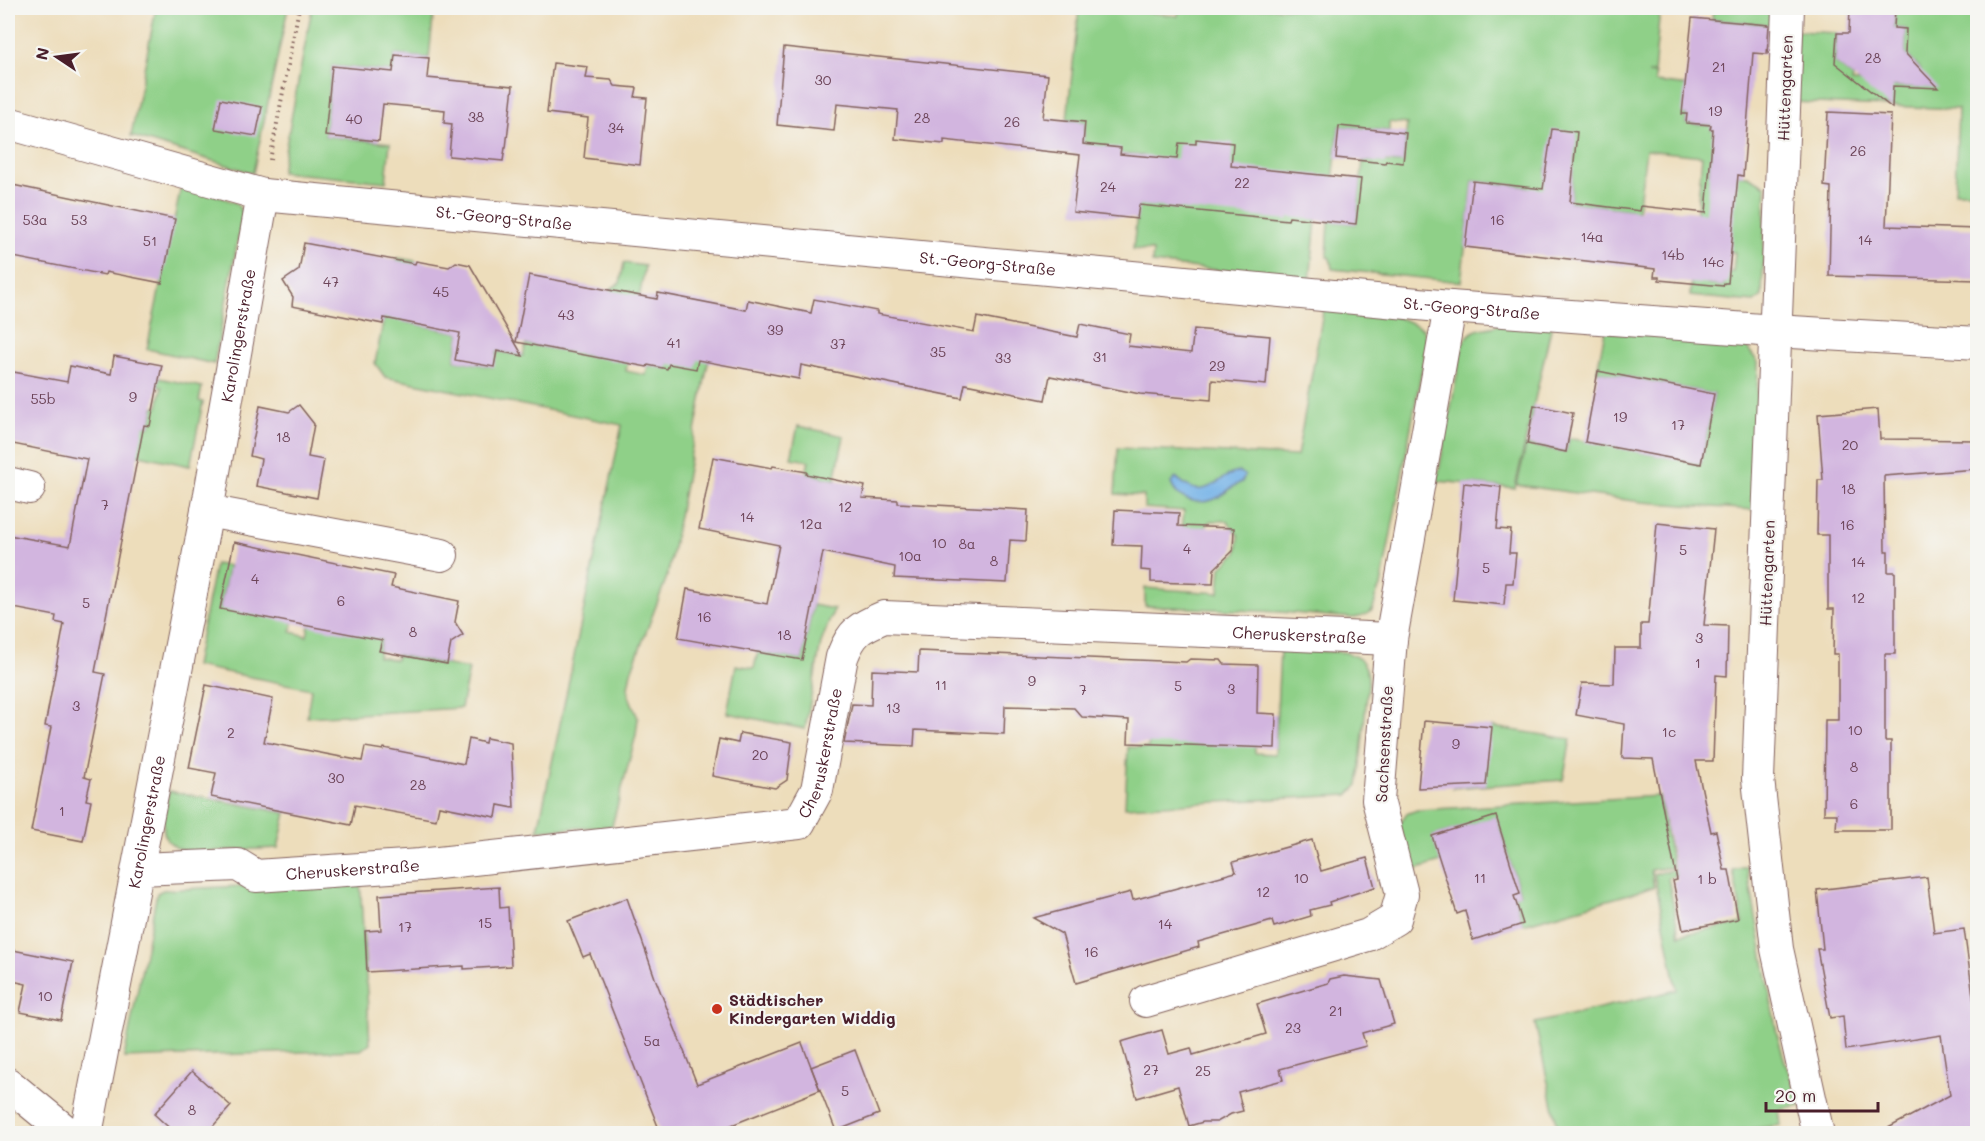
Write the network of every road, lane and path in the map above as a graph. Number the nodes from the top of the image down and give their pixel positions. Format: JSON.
{"nodes":[{"id":1,"x":299,"y":8,"type":"edge"},
{"id":2,"x":1788,"y":8,"type":"edge"},
{"id":3,"x":8,"y":123,"type":"edge"},
{"id":4,"x":263,"y":195,"type":"junction"},
{"id":5,"x":1450,"y":307,"type":"junction"},
{"id":6,"x":1775,"y":331,"type":"junction"},
{"id":7,"x":1977,"y":343,"type":"edge"},
{"id":8,"x":207,"y":510,"type":"junction"},
{"id":9,"x":442,"y":555,"type":"dead end"},
{"id":10,"x":1391,"y":639,"type":"junction"},
{"id":11,"x":138,"y":869,"type":"junction"},
{"id":12,"x":1146,"y":1001,"type":"dead end"},
{"id":13,"x":8,"y":1084,"type":"edge"},
{"id":14,"x":69,"y":1134,"type":"edge"},
{"id":15,"x":86,"y":1134,"type":"edge"},
{"id":16,"x":1818,"y":1134,"type":"edge"}],
"edges":[{"from":1,"to":4,"type":"path"},
{"from":2,"to":6,"type":"street","name":"Hüttengarten"},
{"from":3,"to":4,"type":"street","name":"St.-Georg-Straße"},
{"from":4,"to":5,"type":"street","name":"St.-Georg-Straße"},
{"from":4,"to":8,"type":"street","name":"Karolingerstraße"},
{"from":5,"to":6,"type":"street","name":"St.-Georg-Straße"},
{"from":5,"to":10,"type":"street","name":"Sachsenstraße"},
{"from":6,"to":7,"type":"street","name":"St.-Georg-Straße"},
{"from":6,"to":16,"type":"street","name":"Hüttengarten"},
{"from":8,"to":9,"type":"street"},
{"from":8,"to":11,"type":"street","name":"Karolingerstraße"},
{"from":10,"to":11,"type":"street","name":"Cheruskerstraße"},
{"from":10,"to":12,"type":"street","name":"Sachsenstraße"},
{"from":11,"to":15,"type":"street","name":"Karolingerstraße"},
{"from":13,"to":14,"type":"street"}]}
